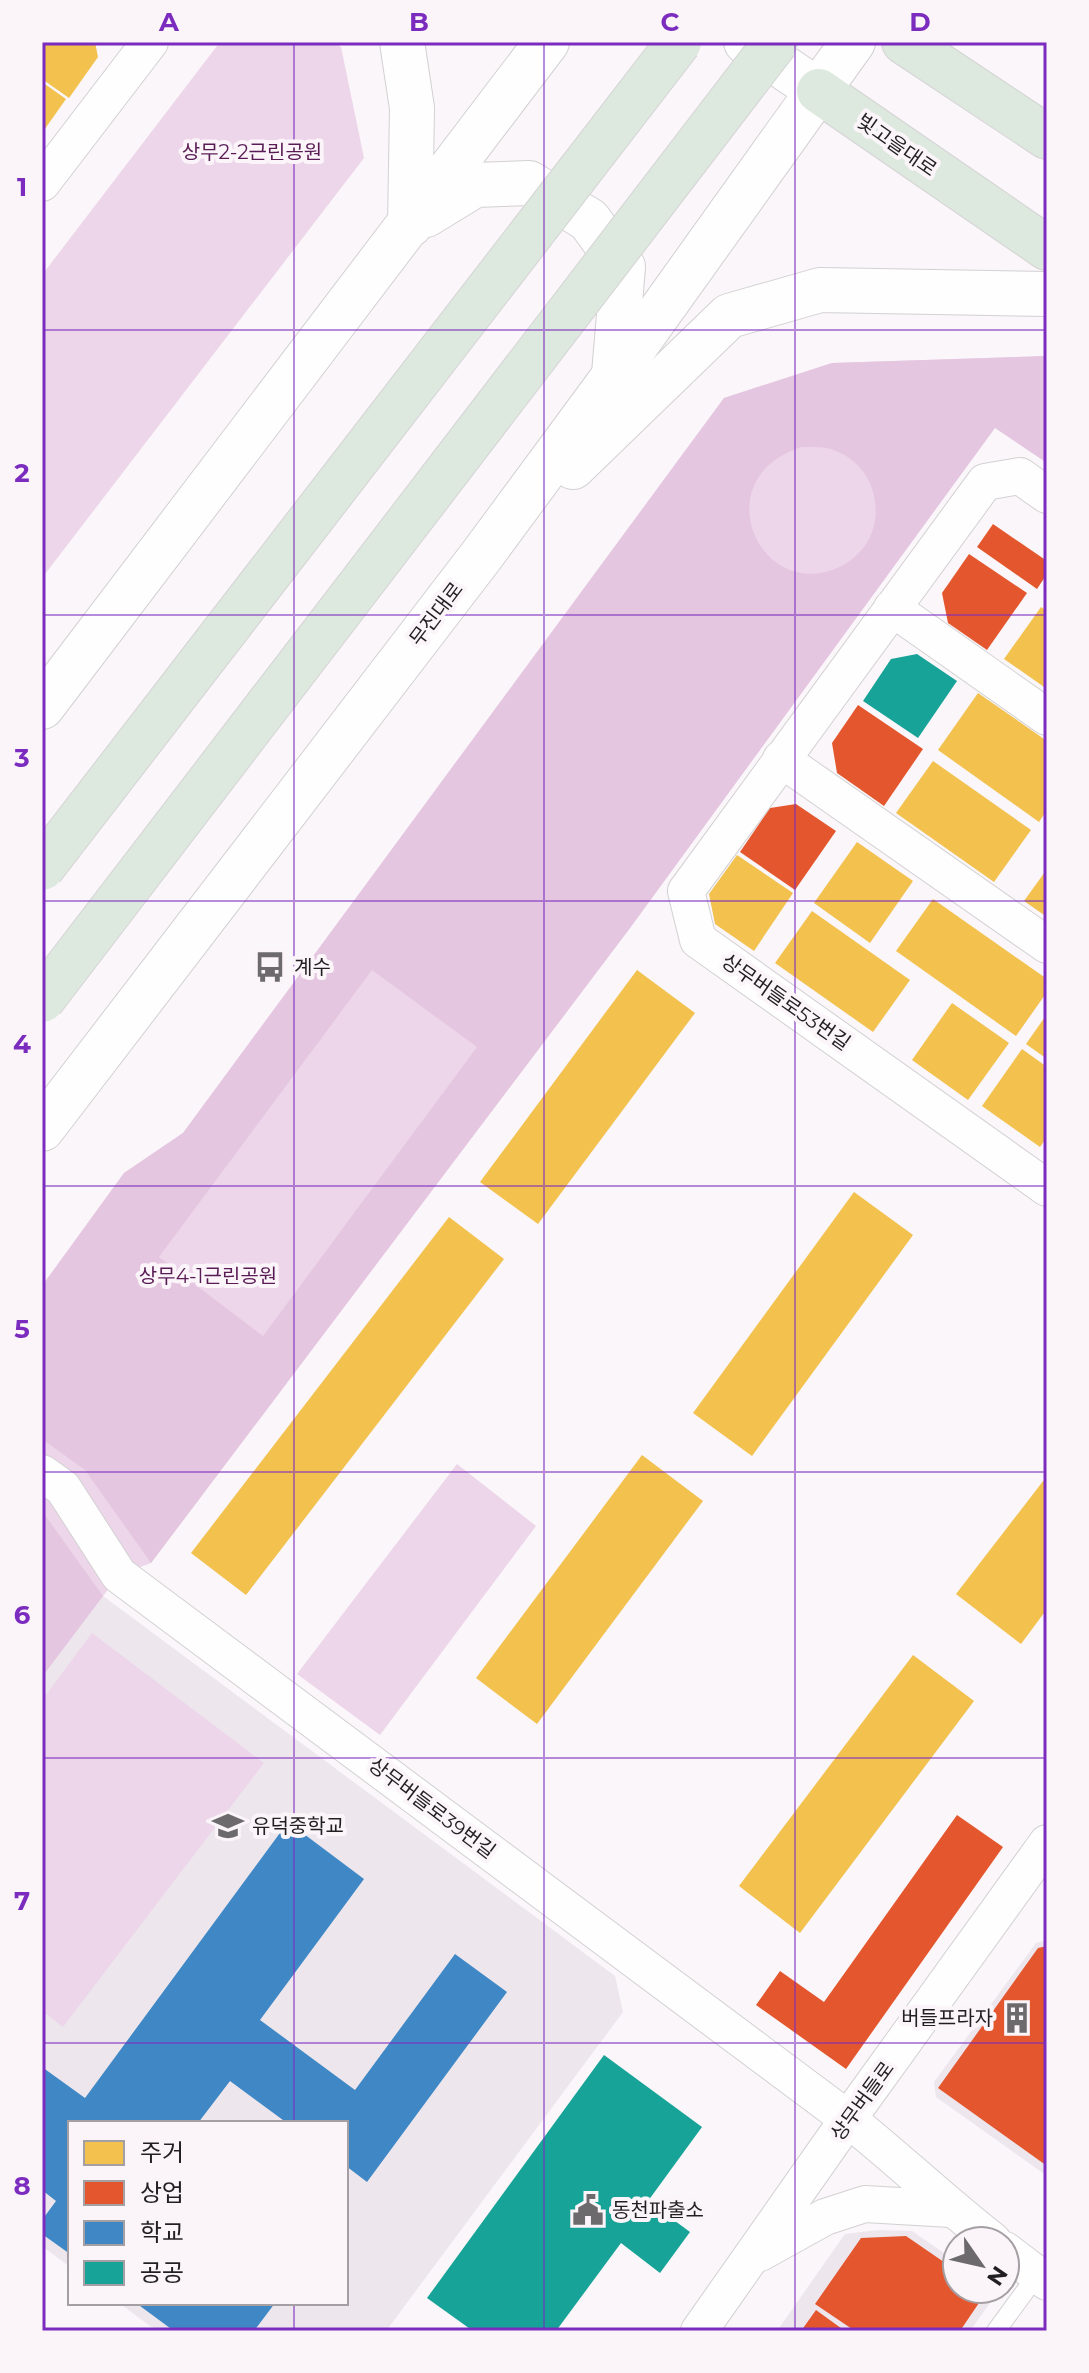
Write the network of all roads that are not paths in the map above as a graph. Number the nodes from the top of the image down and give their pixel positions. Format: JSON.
{"nodes":[{"id":1,"x":150,"y":42,"type":"edge"},
{"id":2,"x":402,"y":42,"type":"edge"},
{"id":3,"x":547,"y":42,"type":"edge"},
{"id":4,"x":679,"y":42,"type":"edge"},
{"id":5,"x":746,"y":42,"type":"edge"},
{"id":6,"x":776,"y":42,"type":"edge"},
{"id":7,"x":853,"y":42,"type":"edge"},
{"id":8,"x":904,"y":42,"type":"edge"},
{"id":9,"x":819,"y":91,"type":"junction"},
{"id":10,"x":1047,"y":137,"type":"edge"},
{"id":11,"x":42,"y":183,"type":"edge"},
{"id":12,"x":410,"y":225,"type":"junction"},
{"id":13,"x":1047,"y":248,"type":"edge"},
{"id":14,"x":1047,"y":294,"type":"edge"},
{"id":15,"x":614,"y":376,"type":"junction"},
{"id":16,"x":1047,"y":495,"type":"edge"},
{"id":17,"x":482,"y":555,"type":"junction"},
{"id":18,"x":892,"y":608,"type":"junction"},
{"id":19,"x":42,"y":707,"type":"edge"},
{"id":20,"x":1047,"y":717,"type":"edge"},
{"id":21,"x":781,"y":759,"type":"junction"},
{"id":22,"x":42,"y":868,"type":"edge"},
{"id":23,"x":1047,"y":945,"type":"edge"},
{"id":24,"x":42,"y":1000,"type":"edge"},
{"id":25,"x":42,"y":1129,"type":"edge"},
{"id":26,"x":1047,"y":1188,"type":"edge"},
{"id":27,"x":42,"y":1473,"type":"edge"},
{"id":28,"x":1047,"y":1843,"type":"edge"},
{"id":29,"x":1036,"y":1879,"type":"edge"},
{"id":30,"x":848,"y":2119,"type":"junction"},
{"id":31,"x":951,"y":2209,"type":"junction"},
{"id":32,"x":972,"y":2225,"type":"edge"},
{"id":33,"x":751,"y":2257,"type":"junction"},
{"id":34,"x":1021,"y":2262,"type":"edge"},
{"id":35,"x":1042,"y":2278,"type":"edge"},
{"id":36,"x":699,"y":2331,"type":"edge"},
{"id":37,"x":996,"y":2331,"type":"edge"}],
"edges":[{"from":1,"to":11,"type":"street"},
{"from":2,"to":12,"type":"main road"},
{"from":3,"to":12,"type":"main road"},
{"from":4,"to":22,"type":"highway","bridge":true},
{"from":5,"to":9,"type":"main road","name":"빛고을대로"},
{"from":6,"to":24,"type":"highway","bridge":true},
{"from":7,"to":9,"type":"main road","name":"무진대로"},
{"from":8,"to":10,"type":"highway"},
{"from":9,"to":13,"type":"highway","name":"빛고을대로"},
{"from":9,"to":15,"type":"main road","name":"무진대로"},
{"from":12,"to":15,"type":"main road"},
{"from":12,"to":19,"type":"main road"},
{"from":14,"to":17,"type":"main road"},
{"from":15,"to":17,"type":"main road","name":"무진대로"},
{"from":16,"to":18,"type":"street","name":"상무버들로53번길"},
{"from":17,"to":25,"type":"main road","name":"무진대로"},
{"from":18,"to":20,"type":"street"},
{"from":18,"to":21,"type":"street","name":"상무버들로53번길"},
{"from":21,"to":23,"type":"street"},
{"from":21,"to":26,"type":"street","name":"상무버들로53번길"},
{"from":27,"to":30,"type":"street","name":"상무버들로39번길"},
{"from":28,"to":29,"type":"street","name":"상무버들로"},
{"from":29,"to":30,"type":"street","name":"상무버들로"},
{"from":30,"to":31,"type":"street","name":"상무버들로39번길"},
{"from":30,"to":33,"type":"street","name":"상무버들로"},
{"from":31,"to":32,"type":"street","name":"상무버들로39번길"},
{"from":31,"to":33,"type":"street"},
{"from":33,"to":36,"type":"street","name":"상무버들로"},
{"from":34,"to":35,"type":"street"},
{"from":35,"to":37,"type":"lane"}]}
